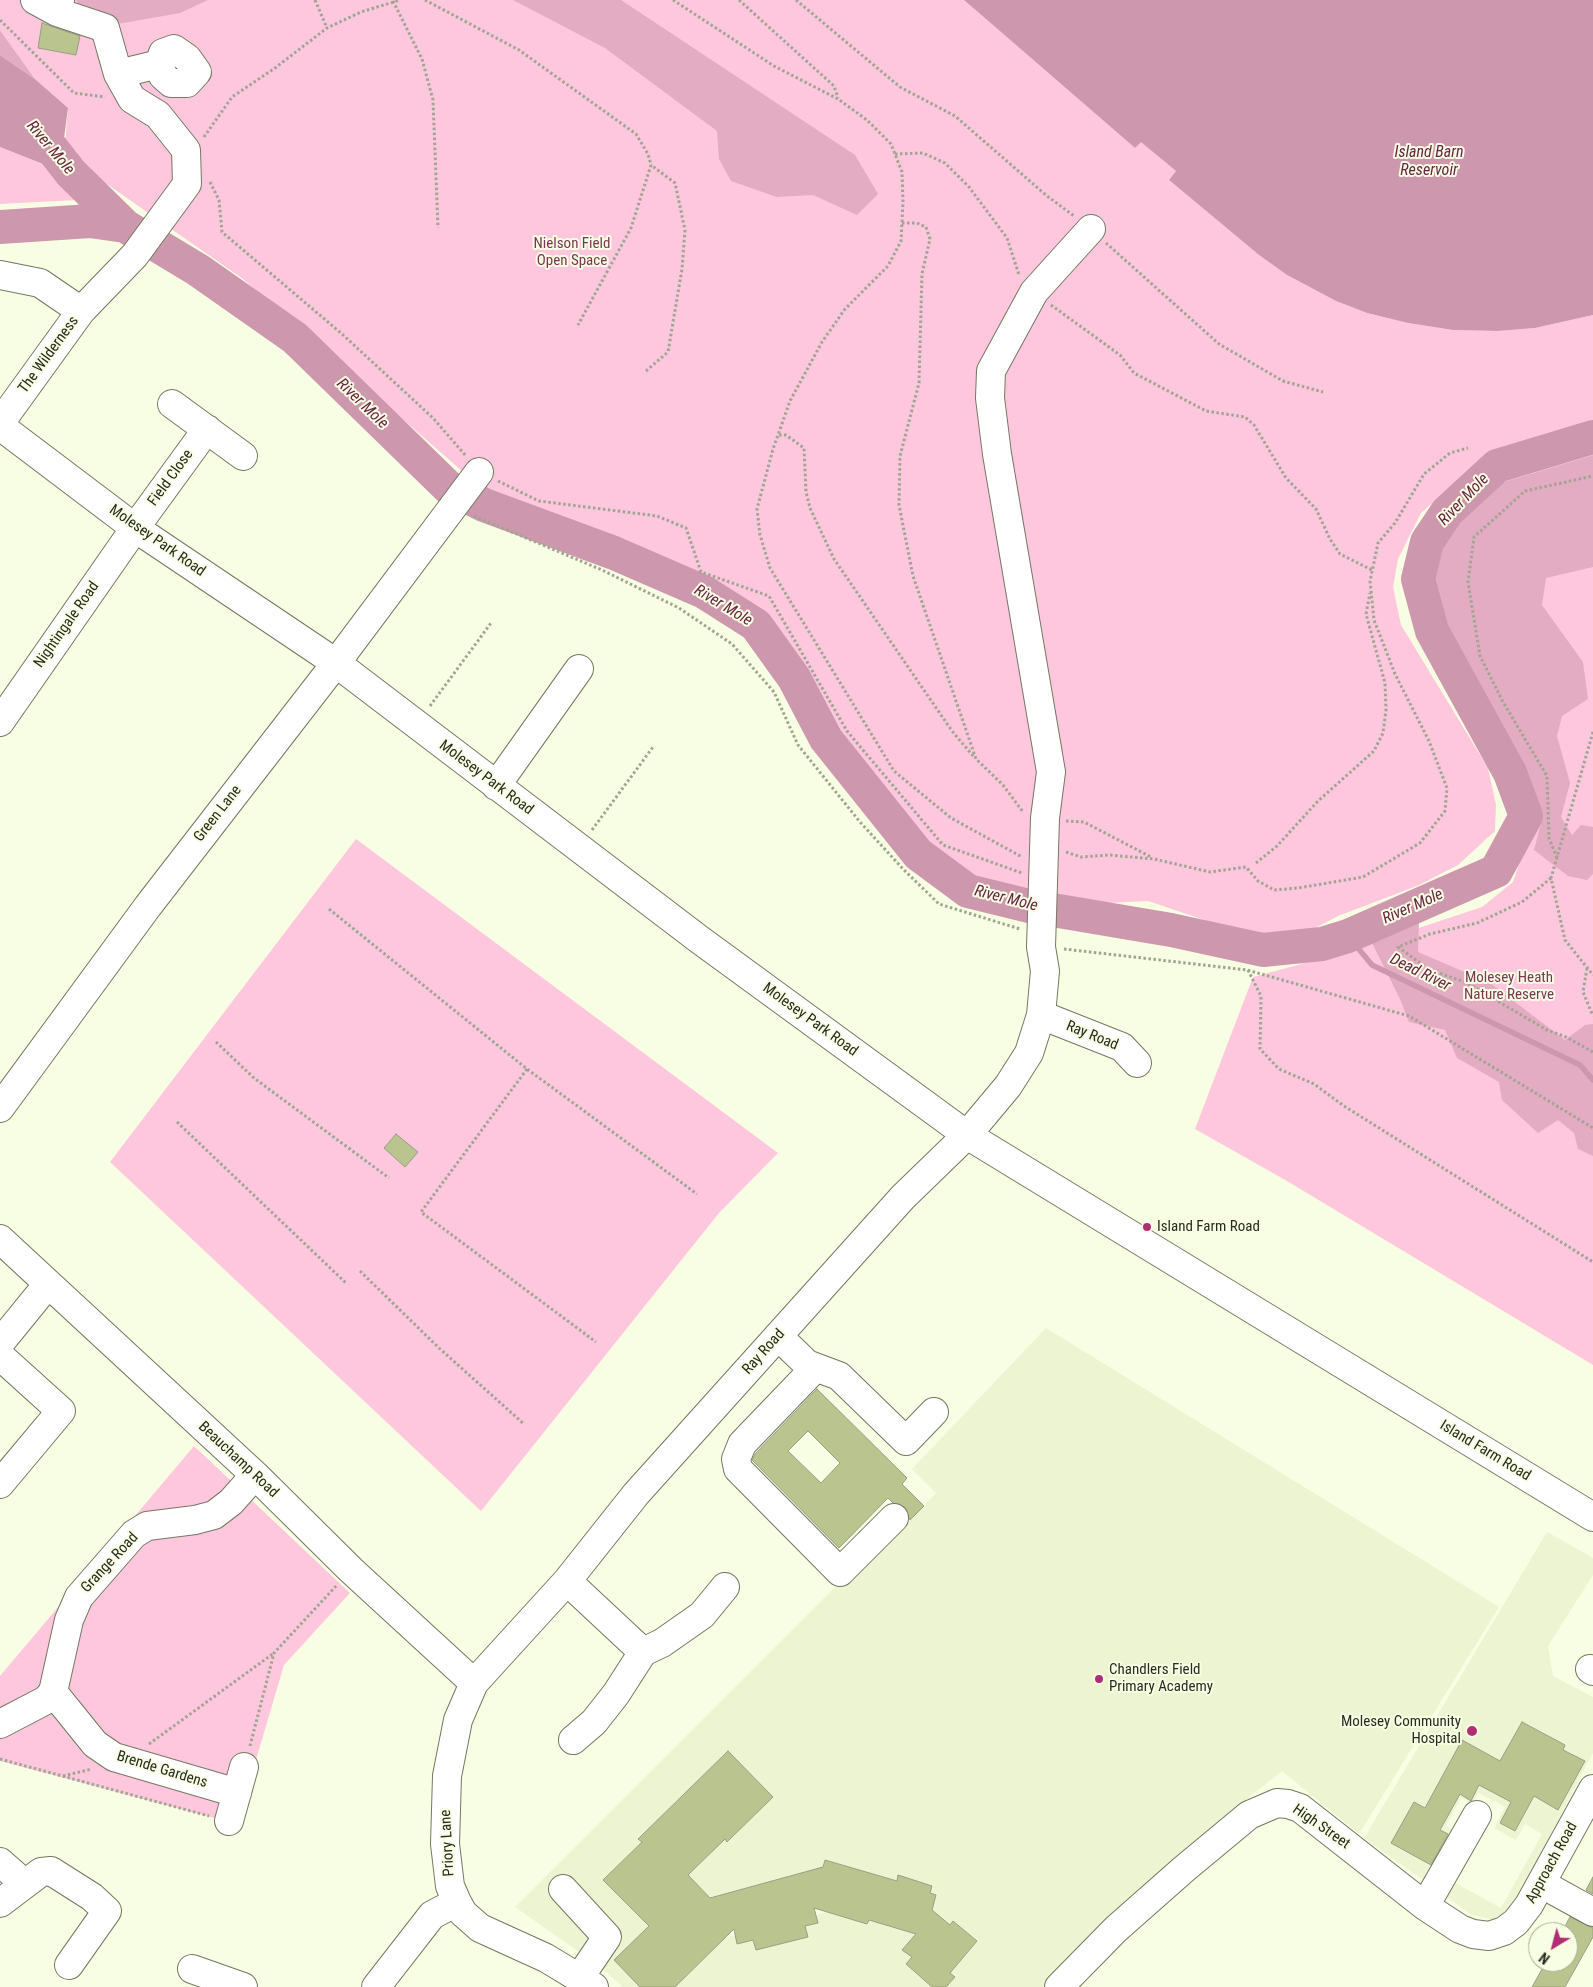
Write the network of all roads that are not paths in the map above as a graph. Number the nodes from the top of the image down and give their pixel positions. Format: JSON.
{"nodes":[{"id":1,"x":51,"y":4,"type":"edge"},
{"id":2,"x":158,"y":64,"type":"dead end"},
{"id":3,"x":113,"y":86,"type":"junction"},
{"id":4,"x":1091,"y":229,"type":"road end"},
{"id":5,"x":0,"y":275,"type":"edge"},
{"id":6,"x":81,"y":312,"type":"junction"},
{"id":7,"x":172,"y":404,"type":"dead end"},
{"id":8,"x":0,"y":425,"type":"edge"},
{"id":9,"x":207,"y":429,"type":"junction"},
{"id":10,"x":243,"y":456,"type":"dead end"},
{"id":11,"x":475,"y":475,"type":"road end"},
{"id":12,"x":135,"y":528,"type":"junction"},
{"id":13,"x":336,"y":663,"type":"junction"},
{"id":14,"x":579,"y":669,"type":"dead end"},
{"id":15,"x":0,"y":722,"type":"edge"},
{"id":16,"x":496,"y":786,"type":"junction"},
{"id":17,"x":1041,"y":1016,"type":"junction"},
{"id":18,"x":1137,"y":1062,"type":"dead end"},
{"id":19,"x":0,"y":1108,"type":"edge"},
{"id":20,"x":967,"y":1135,"type":"junction"},
{"id":21,"x":0,"y":1239,"type":"edge"},
{"id":22,"x":48,"y":1284,"type":"junction"},
{"id":23,"x":778,"y":1336,"type":"junction"},
{"id":24,"x":0,"y":1343,"type":"edge"},
{"id":25,"x":0,"y":1356,"type":"edge"},
{"id":26,"x":815,"y":1368,"type":"junction"},
{"id":27,"x":934,"y":1412,"type":"dead end"},
{"id":28,"x":255,"y":1475,"type":"junction"},
{"id":29,"x":0,"y":1484,"type":"edge"},
{"id":30,"x":1593,"y":1517,"type":"edge"},
{"id":31,"x":894,"y":1518,"type":"dead end"},
{"id":32,"x":567,"y":1581,"type":"junction"},
{"id":33,"x":725,"y":1587,"type":"dead end"},
{"id":34,"x":643,"y":1652,"type":"junction"},
{"id":35,"x":474,"y":1683,"type":"junction"},
{"id":36,"x":53,"y":1692,"type":"junction"},
{"id":37,"x":0,"y":1724,"type":"edge"},
{"id":38,"x":573,"y":1740,"type":"dead end"},
{"id":39,"x":244,"y":1767,"type":"road end"},
{"id":40,"x":1593,"y":1789,"type":"edge"},
{"id":41,"x":237,"y":1793,"type":"junction"},
{"id":42,"x":1477,"y":1815,"type":"dead end"},
{"id":43,"x":229,"y":1821,"type":"road end"},
{"id":44,"x":0,"y":1862,"type":"edge"},
{"id":45,"x":33,"y":1878,"type":"junction"},
{"id":46,"x":1542,"y":1884,"type":"junction"},
{"id":47,"x":564,"y":1889,"type":"dead end"},
{"id":48,"x":457,"y":1902,"type":"junction"},
{"id":49,"x":0,"y":1903,"type":"edge"},
{"id":50,"x":1425,"y":1906,"type":"junction"},
{"id":51,"x":1593,"y":1912,"type":"edge"},
{"id":52,"x":1504,"y":1932,"type":"joint"},
{"id":53,"x":70,"y":1965,"type":"dead end"},
{"id":54,"x":192,"y":1969,"type":"dead end"},
{"id":55,"x":587,"y":1982,"type":"edge"},
{"id":56,"x":243,"y":1987,"type":"edge"},
{"id":57,"x":376,"y":1987,"type":"edge"},
{"id":58,"x":1060,"y":1987,"type":"edge"}],
"edges":[{"from":1,"to":3,"type":"street"},
{"from":2,"to":3,"type":"street"},
{"from":3,"to":6,"type":"street","name":"The Wilderness"},
{"from":4,"to":17,"type":"street","name":"Ray Road"},
{"from":5,"to":6,"type":"street","name":"The Wilderness"},
{"from":6,"to":8,"type":"street","name":"The Wilderness"},
{"from":7,"to":9,"type":"street"},
{"from":8,"to":12,"type":"street","name":"Molesey Park Road"},
{"from":9,"to":10,"type":"street"},
{"from":9,"to":12,"type":"street","name":"Field Close"},
{"from":11,"to":13,"type":"street","name":"Green Lane"},
{"from":12,"to":13,"type":"street","name":"Molesey Park Road"},
{"from":12,"to":15,"type":"street","name":"Nightingale Road"},
{"from":13,"to":16,"type":"street","name":"Molesey Park Road"},
{"from":13,"to":19,"type":"street","name":"Green Lane"},
{"from":14,"to":16,"type":"street"},
{"from":16,"to":20,"type":"street","name":"Molesey Park Road"},
{"from":17,"to":18,"type":"street","name":"Ray Road"},
{"from":17,"to":20,"type":"street","name":"Ray Road"},
{"from":20,"to":23,"type":"street","name":"Ray Road"},
{"from":20,"to":30,"type":"street","name":"Island Farm Road"},
{"from":21,"to":22,"type":"street","name":"Beauchamp Road"},
{"from":22,"to":24,"type":"street"},
{"from":22,"to":28,"type":"street","name":"Beauchamp Road"},
{"from":23,"to":26,"type":"street"},
{"from":23,"to":32,"type":"street","name":"Ray Road"},
{"from":25,"to":29,"type":"street"},
{"from":26,"to":27,"type":"street"},
{"from":26,"to":31,"type":"street"},
{"from":28,"to":35,"type":"street","name":"Beauchamp Road"},
{"from":28,"to":36,"type":"street","name":"Grange Road"},
{"from":32,"to":34,"type":"street"},
{"from":32,"to":35,"type":"street","name":"Ray Road"},
{"from":33,"to":34,"type":"street"},
{"from":34,"to":38,"type":"street"},
{"from":35,"to":48,"type":"street","name":"Priory Lane"},
{"from":36,"to":37,"type":"street"},
{"from":36,"to":41,"type":"street","name":"Brende Gardens"},
{"from":39,"to":41,"type":"street"},
{"from":40,"to":46,"type":"street","name":"Approach Road"},
{"from":41,"to":43,"type":"street"},
{"from":42,"to":50,"type":"street"},
{"from":44,"to":45,"type":"street"},
{"from":45,"to":49,"type":"street"},
{"from":45,"to":53,"type":"street"},
{"from":46,"to":51,"type":"street"},
{"from":46,"to":52,"type":"street","name":"Approach Road"},
{"from":47,"to":55,"type":"street"},
{"from":48,"to":55,"type":"street","name":"Priory Lane"},
{"from":48,"to":57,"type":"street"},
{"from":50,"to":52,"type":"street","name":"High Street"},
{"from":50,"to":58,"type":"street","name":"High Street"},
{"from":54,"to":56,"type":"street"}]}
